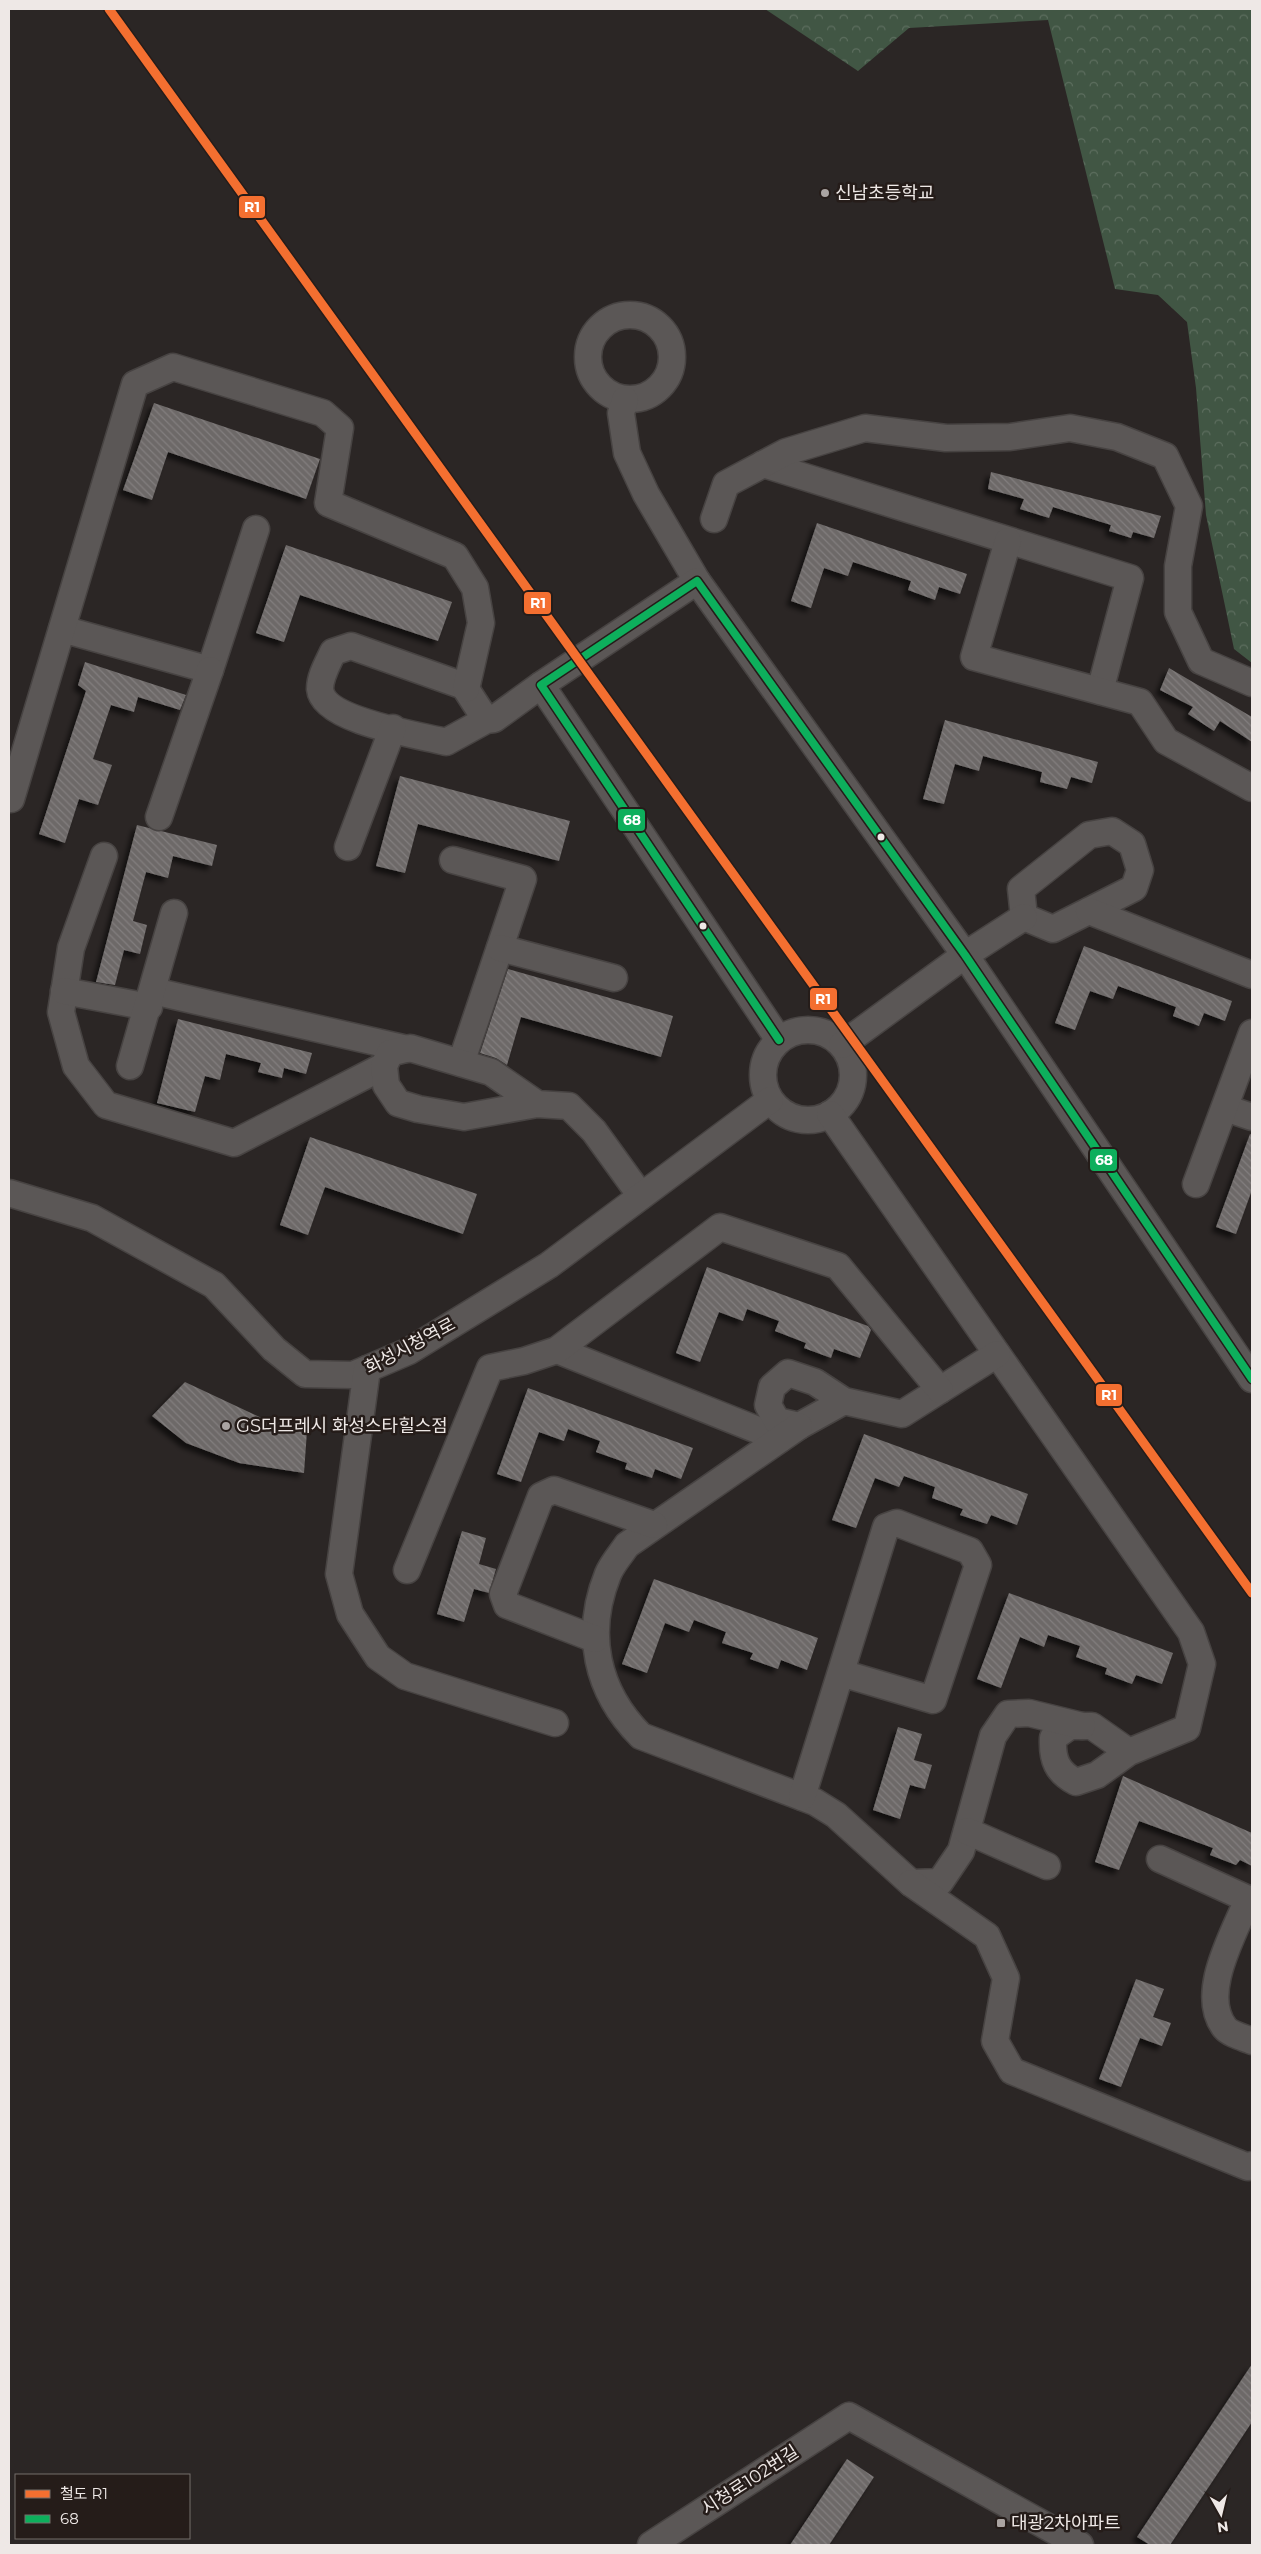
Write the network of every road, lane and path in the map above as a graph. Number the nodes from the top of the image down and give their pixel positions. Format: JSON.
{"nodes":[{"id":1,"x":625,"y":400,"type":"dead end"},
{"id":2,"x":764,"y":464,"type":"junction"},
{"id":3,"x":714,"y":518,"type":"dead end"},
{"id":4,"x":256,"y":529,"type":"dead end"},
{"id":5,"x":1008,"y":541,"type":"junction"},
{"id":6,"x":698,"y":581,"type":"junction"},
{"id":7,"x":62,"y":629,"type":"junction"},
{"id":8,"x":210,"y":670,"type":"junction"},
{"id":9,"x":1252,"y":683,"type":"edge"},
{"id":10,"x":541,"y":685,"type":"junction"},
{"id":11,"x":466,"y":690,"type":"junction"},
{"id":12,"x":1100,"y":691,"type":"junction"},
{"id":13,"x":486,"y":720,"type":"junction"},
{"id":14,"x":393,"y":728,"type":"junction"},
{"id":15,"x":1252,"y":788,"type":"edge"},
{"id":16,"x":11,"y":799,"type":"dead end"},
{"id":17,"x":159,"y":817,"type":"dead end"},
{"id":18,"x":348,"y":847,"type":"dead end"},
{"id":19,"x":104,"y":856,"type":"dead end"},
{"id":20,"x":453,"y":860,"type":"dead end"},
{"id":21,"x":1089,"y":911,"type":"junction"},
{"id":22,"x":174,"y":913,"type":"dead end"},
{"id":23,"x":1024,"y":917,"type":"junction"},
{"id":24,"x":500,"y":948,"type":"junction"},
{"id":25,"x":965,"y":955,"type":"junction"},
{"id":26,"x":1252,"y":975,"type":"edge"},
{"id":27,"x":614,"y":978,"type":"dead end"},
{"id":28,"x":64,"y":991,"type":"junction"},
{"id":29,"x":151,"y":999,"type":"junction"},
{"id":30,"x":1252,"y":1033,"type":"edge"},
{"id":31,"x":778,"y":1040,"type":"junction"},
{"id":32,"x":842,"y":1045,"type":"junction"},
{"id":33,"x":407,"y":1049,"type":"junction"},
{"id":34,"x":461,"y":1062,"type":"junction"},
{"id":35,"x":130,"y":1066,"type":"dead end"},
{"id":36,"x":384,"y":1066,"type":"junction"},
{"id":37,"x":770,"y":1100,"type":"junction"},
{"id":38,"x":537,"y":1104,"type":"junction"},
{"id":39,"x":1225,"y":1108,"type":"junction"},
{"id":40,"x":830,"y":1114,"type":"junction"},
{"id":41,"x":1252,"y":1117,"type":"edge"},
{"id":42,"x":1196,"y":1184,"type":"dead end"},
{"id":43,"x":9,"y":1193,"type":"edge"},
{"id":44,"x":641,"y":1196,"type":"junction"},
{"id":45,"x":557,"y":1350,"type":"junction"},
{"id":46,"x":997,"y":1354,"type":"junction"},
{"id":47,"x":367,"y":1369,"type":"junction"},
{"id":48,"x":1252,"y":1379,"type":"edge"},
{"id":49,"x":940,"y":1390,"type":"junction"},
{"id":50,"x":844,"y":1401,"type":"junction"},
{"id":51,"x":790,"y":1433,"type":"junction"},
{"id":52,"x":654,"y":1525,"type":"junction"},
{"id":53,"x":407,"y":1570,"type":"dead end"},
{"id":54,"x":596,"y":1639,"type":"junction"},
{"id":55,"x":842,"y":1673,"type":"junction"},
{"id":56,"x":555,"y":1723,"type":"dead end"},
{"id":57,"x":1082,"y":1726,"type":"junction"},
{"id":58,"x":1129,"y":1752,"type":"junction"},
{"id":59,"x":802,"y":1797,"type":"junction"},
{"id":60,"x":967,"y":1831,"type":"junction"},
{"id":61,"x":1160,"y":1859,"type":"dead end"},
{"id":62,"x":1047,"y":1866,"type":"dead end"},
{"id":63,"x":911,"y":1883,"type":"junction"},
{"id":64,"x":1252,"y":2041,"type":"edge"},
{"id":65,"x":1252,"y":2165,"type":"edge"},
{"id":66,"x":1078,"y":2544,"type":"edge"},
{"id":67,"x":652,"y":2545,"type":"edge"}],
"edges":[{"from":1,"to":6,"type":"street"},
{"from":2,"to":3,"type":"street"},
{"from":2,"to":5,"type":"street"},
{"from":2,"to":9,"type":"street"},
{"from":4,"to":8,"type":"street"},
{"from":5,"to":12,"type":"street"},
{"from":5,"to":12,"type":"street"},
{"from":6,"to":10,"type":"street"},
{"from":6,"to":25,"type":"street"},
{"from":7,"to":8,"type":"street"},
{"from":7,"to":11,"type":"street"},
{"from":7,"to":16,"type":"street"},
{"from":8,"to":17,"type":"street"},
{"from":10,"to":13,"type":"street"},
{"from":10,"to":31,"type":"street"},
{"from":11,"to":13,"type":"street"},
{"from":11,"to":14,"type":"street"},
{"from":12,"to":15,"type":"street"},
{"from":13,"to":14,"type":"street"},
{"from":14,"to":18,"type":"street"},
{"from":19,"to":28,"type":"street"},
{"from":20,"to":24,"type":"street"},
{"from":21,"to":23,"type":"street"},
{"from":21,"to":23,"type":"street"},
{"from":21,"to":26,"type":"street"},
{"from":22,"to":29,"type":"street"},
{"from":23,"to":25,"type":"street"},
{"from":24,"to":27,"type":"street"},
{"from":24,"to":34,"type":"street"},
{"from":25,"to":32,"type":"street"},
{"from":25,"to":48,"type":"street"},
{"from":28,"to":29,"type":"street"},
{"from":28,"to":36,"type":"street"},
{"from":29,"to":33,"type":"street"},
{"from":29,"to":35,"type":"street"},
{"from":30,"to":39,"type":"street"},
{"from":31,"to":32,"type":"street"},
{"from":31,"to":37,"type":"street"},
{"from":32,"to":40,"type":"street"},
{"from":33,"to":34,"type":"street"},
{"from":33,"to":36,"type":"street"},
{"from":34,"to":38,"type":"street"},
{"from":36,"to":38,"type":"street"},
{"from":37,"to":40,"type":"street"},
{"from":37,"to":44,"type":"street","name":"화성시청역로"},
{"from":38,"to":44,"type":"street"},
{"from":39,"to":41,"type":"street"},
{"from":39,"to":42,"type":"street"},
{"from":40,"to":46,"type":"street"},
{"from":43,"to":47,"type":"street","name":"화성시청역로"},
{"from":44,"to":47,"type":"street","name":"화성시청역로"},
{"from":45,"to":49,"type":"street"},
{"from":45,"to":51,"type":"street"},
{"from":45,"to":53,"type":"street"},
{"from":46,"to":49,"type":"street"},
{"from":46,"to":58,"type":"street"},
{"from":47,"to":56,"type":"street"},
{"from":49,"to":50,"type":"street"},
{"from":50,"to":51,"type":"street"},
{"from":50,"to":51,"type":"street"},
{"from":51,"to":52,"type":"street"},
{"from":52,"to":54,"type":"street"},
{"from":52,"to":54,"type":"street"},
{"from":54,"to":59,"type":"street"},
{"from":55,"to":55,"type":"street"},
{"from":55,"to":59,"type":"street"},
{"from":57,"to":58,"type":"street"},
{"from":57,"to":58,"type":"street"},
{"from":57,"to":60,"type":"street"},
{"from":59,"to":63,"type":"street"},
{"from":60,"to":62,"type":"street"},
{"from":60,"to":63,"type":"street"},
{"from":61,"to":64,"type":"street"},
{"from":63,"to":65,"type":"street"},
{"from":66,"to":67,"type":"street","name":"시청로102번길"}]}
